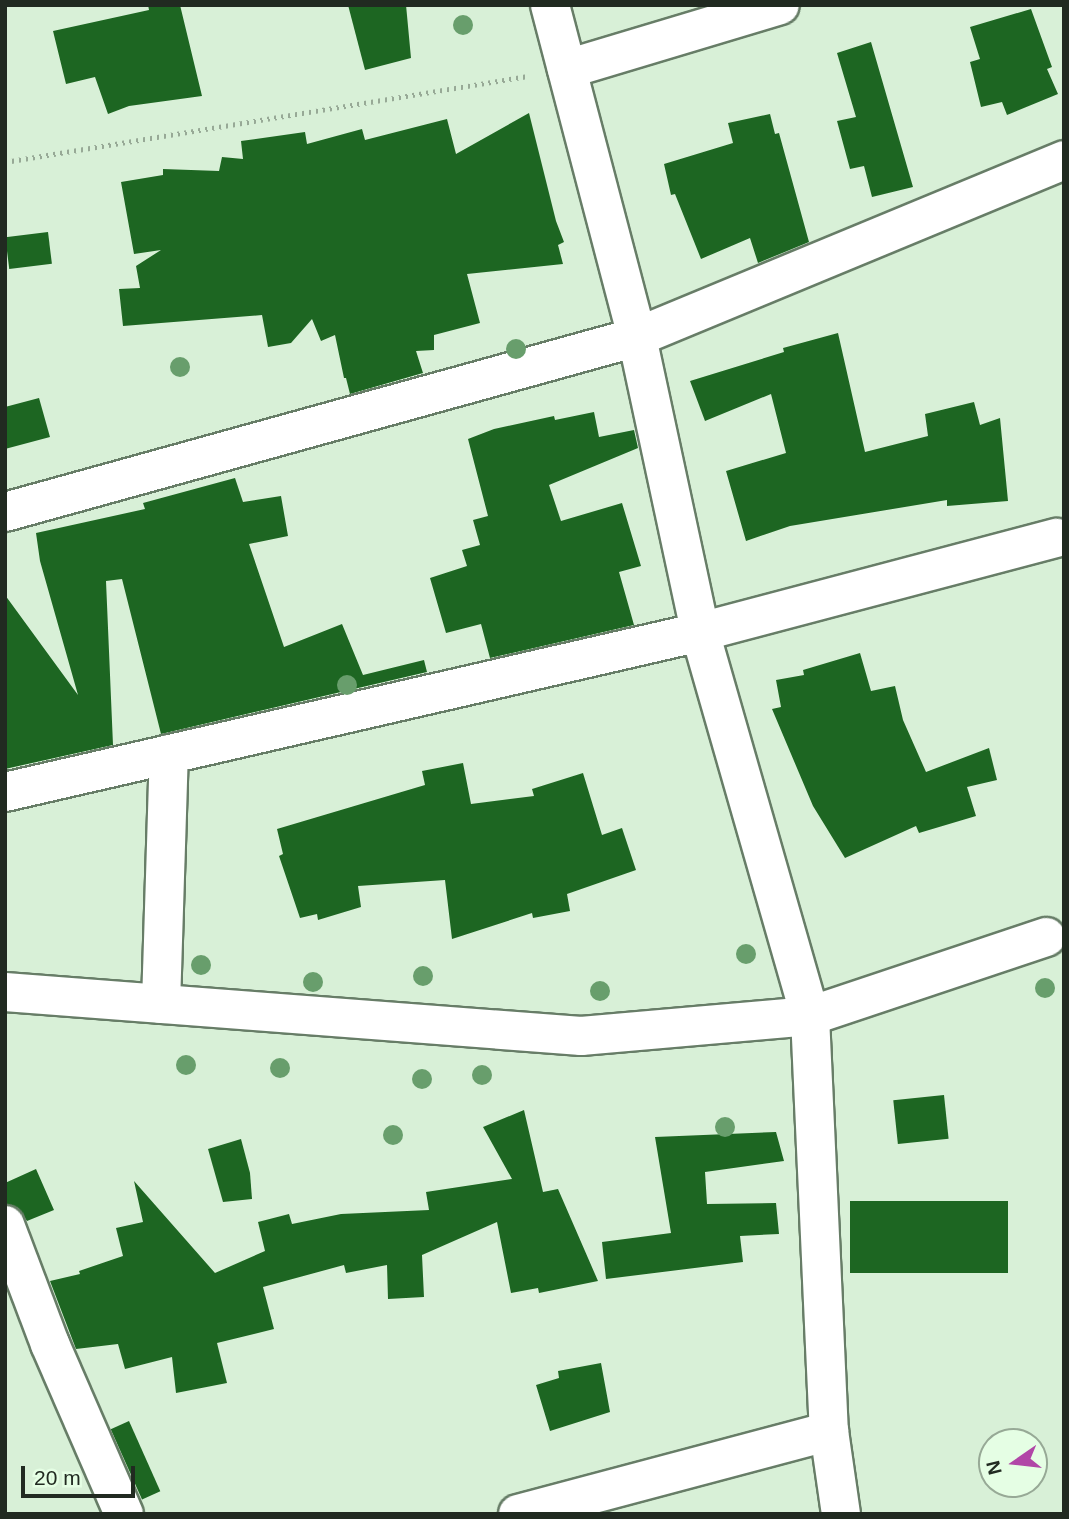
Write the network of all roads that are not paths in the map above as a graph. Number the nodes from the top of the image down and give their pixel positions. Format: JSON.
{"nodes":[{"id":1,"x":550,"y":5,"type":"edge"},
{"id":2,"x":780,"y":5,"type":"edge"},
{"id":3,"x":567,"y":69,"type":"junction"},
{"id":4,"x":1064,"y":160,"type":"edge"},
{"id":5,"x":637,"y":337,"type":"junction"},
{"id":6,"x":5,"y":512,"type":"edge"},
{"id":7,"x":1057,"y":538,"type":"dead end"},
{"id":8,"x":700,"y":632,"type":"junction"},
{"id":9,"x":169,"y":754,"type":"junction"},
{"id":10,"x":5,"y":792,"type":"edge"},
{"id":11,"x":1046,"y":937,"type":"dead end"},
{"id":12,"x":5,"y":992,"type":"edge"},
{"id":13,"x":161,"y":1004,"type":"junction"},
{"id":14,"x":810,"y":1016,"type":"junction"},
{"id":15,"x":5,"y":1225,"type":"edge"},
{"id":16,"x":829,"y":1432,"type":"junction"},
{"id":17,"x":124,"y":1514,"type":"edge"},
{"id":18,"x":518,"y":1514,"type":"edge"},
{"id":19,"x":841,"y":1514,"type":"edge"}],
"edges":[{"from":1,"to":3,"type":"street"},
{"from":2,"to":3,"type":"street"},
{"from":3,"to":5,"type":"street"},
{"from":4,"to":5,"type":"street"},
{"from":5,"to":6,"type":"street"},
{"from":5,"to":8,"type":"street"},
{"from":7,"to":8,"type":"street"},
{"from":8,"to":9,"type":"street"},
{"from":8,"to":14,"type":"street"},
{"from":9,"to":10,"type":"street"},
{"from":9,"to":13,"type":"street"},
{"from":11,"to":14,"type":"street"},
{"from":12,"to":13,"type":"street"},
{"from":13,"to":14,"type":"street"},
{"from":14,"to":16,"type":"street"},
{"from":15,"to":17,"type":"street"},
{"from":16,"to":18,"type":"street"},
{"from":16,"to":19,"type":"street"}]}
